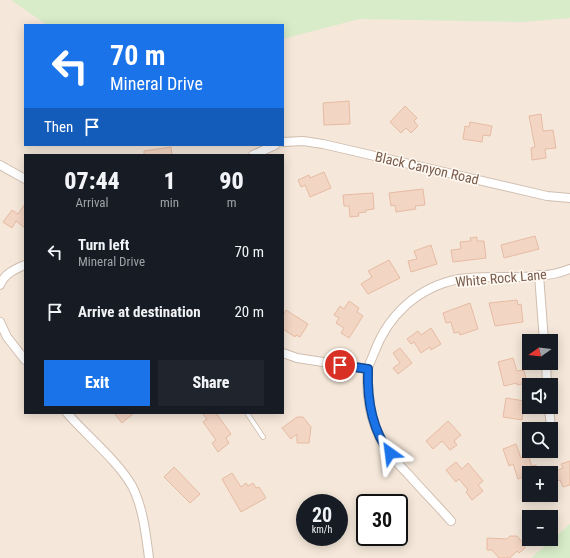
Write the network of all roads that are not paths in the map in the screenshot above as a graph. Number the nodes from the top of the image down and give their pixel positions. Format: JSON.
{"nodes":[{"id":1,"x":284,"y":142,"type":"edge"},
{"id":2,"x":273,"y":146,"type":"edge"},
{"id":3,"x":256,"y":154,"type":"edge"},
{"id":4,"x":0,"y":165,"type":"edge"},
{"id":5,"x":24,"y":178,"type":"edge"},
{"id":6,"x":570,"y":198,"type":"edge"},
{"id":7,"x":24,"y":265,"type":"edge"},
{"id":8,"x":570,"y":269,"type":"edge"},
{"id":9,"x":539,"y":275,"type":"junction"},
{"id":10,"x":0,"y":286,"type":"edge"},
{"id":11,"x":0,"y":322,"type":"edge"},
{"id":12,"x":543,"y":334,"type":"edge"},
{"id":13,"x":284,"y":353,"type":"edge"},
{"id":14,"x":24,"y":359,"type":"edge"},
{"id":15,"x":368,"y":369,"type":"junction"},
{"id":16,"x":68,"y":414,"type":"edge"},
{"id":17,"x":248,"y":414,"type":"edge"},
{"id":18,"x":263,"y":437,"type":"dead end"},
{"id":19,"x":451,"y":521,"type":"dead end"},
{"id":20,"x":150,"y":558,"type":"edge"}],
"edges":[{"from":1,"to":6,"type":"street","name":"Black Canyon Road"},
{"from":2,"to":3,"type":"street"},
{"from":4,"to":5,"type":"street"},
{"from":7,"to":10,"type":"street"},
{"from":8,"to":9,"type":"street","name":"White Rock Lane"},
{"from":9,"to":12,"type":"street"},
{"from":9,"to":15,"type":"street","name":"White Rock Lane"},
{"from":11,"to":14,"type":"street"},
{"from":13,"to":15,"type":"street"},
{"from":15,"to":19,"type":"street","name":"White Rock Lane"},
{"from":16,"to":20,"type":"street"},
{"from":17,"to":18,"type":"lane"}]}
